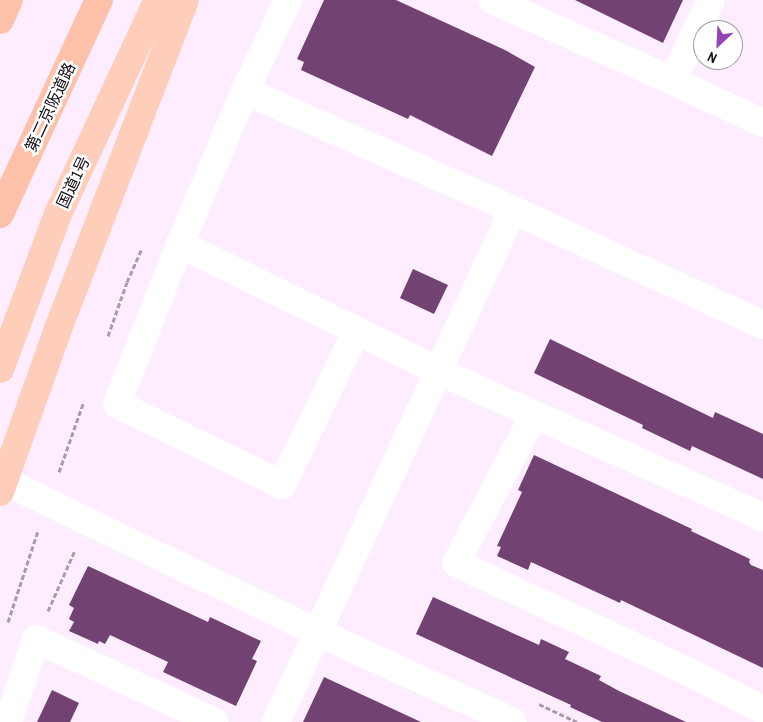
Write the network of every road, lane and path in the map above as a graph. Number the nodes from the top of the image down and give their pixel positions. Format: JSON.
{"nodes":[{"id":1,"x":9,"y":0,"type":"edge"},
{"id":2,"x":100,"y":0,"type":"edge"},
{"id":3,"x":158,"y":0,"type":"edge"},
{"id":4,"x":185,"y":0,"type":"edge"},
{"id":5,"x":288,"y":0,"type":"edge"},
{"id":6,"x":492,"y":0,"type":"edge"},
{"id":7,"x":711,"y":0,"type":"edge"},
{"id":8,"x":0,"y":20,"type":"edge"},
{"id":9,"x":673,"y":81,"type":"junction"},
{"id":10,"x":245,"y":91,"type":"junction"},
{"id":11,"x":763,"y":123,"type":"edge"},
{"id":12,"x":514,"y":210,"type":"junction"},
{"id":13,"x":0,"y":214,"type":"edge"},
{"id":14,"x":180,"y":244,"type":"junction"},
{"id":15,"x":763,"y":325,"type":"edge"},
{"id":16,"x":357,"y":330,"type":"junction"},
{"id":17,"x":0,"y":369,"type":"edge"},
{"id":18,"x":440,"y":372,"type":"junction"},
{"id":19,"x":534,"y":416,"type":"junction"},
{"id":20,"x":0,"y":479,"type":"edge"},
{"id":21,"x":0,"y":492,"type":"edge"},
{"id":22,"x":763,"y":517,"type":"edge"},
{"id":23,"x":38,"y":530,"type":"dead end"},
{"id":24,"x":76,"y":547,"type":"dead end"},
{"id":25,"x":6,"y":629,"type":"dead end"},
{"id":26,"x":319,"y":633,"type":"junction"},
{"id":27,"x":36,"y":639,"type":"junction"},
{"id":28,"x":763,"y":710,"type":"edge"},
{"id":29,"x":8,"y":722,"type":"edge"},
{"id":30,"x":215,"y":722,"type":"edge"},
{"id":31,"x":276,"y":722,"type":"edge"},
{"id":32,"x":513,"y":722,"type":"edge"}],
"edges":[{"from":1,"to":8,"type":"highway"},
{"from":2,"to":13,"type":"highway","name":"第二京阪道路"},
{"from":3,"to":17,"type":"highway","name":"国道1号"},
{"from":4,"to":21,"type":"highway"},
{"from":5,"to":10,"type":"street"},
{"from":6,"to":9,"type":"street"},
{"from":7,"to":9,"type":"street"},
{"from":9,"to":11,"type":"street"},
{"from":10,"to":12,"type":"street"},
{"from":10,"to":14,"type":"street"},
{"from":12,"to":15,"type":"street"},
{"from":12,"to":18,"type":"street"},
{"from":14,"to":16,"type":"street"},
{"from":14,"to":16,"type":"street"},
{"from":16,"to":18,"type":"street"},
{"from":18,"to":19,"type":"street"},
{"from":18,"to":26,"type":"street"},
{"from":19,"to":22,"type":"street"},
{"from":19,"to":28,"type":"street"},
{"from":20,"to":26,"type":"street"},
{"from":23,"to":25,"type":"path"},
{"from":24,"to":27,"type":"path"},
{"from":26,"to":31,"type":"street"},
{"from":26,"to":32,"type":"street"},
{"from":27,"to":29,"type":"street"},
{"from":27,"to":30,"type":"street"}]}
